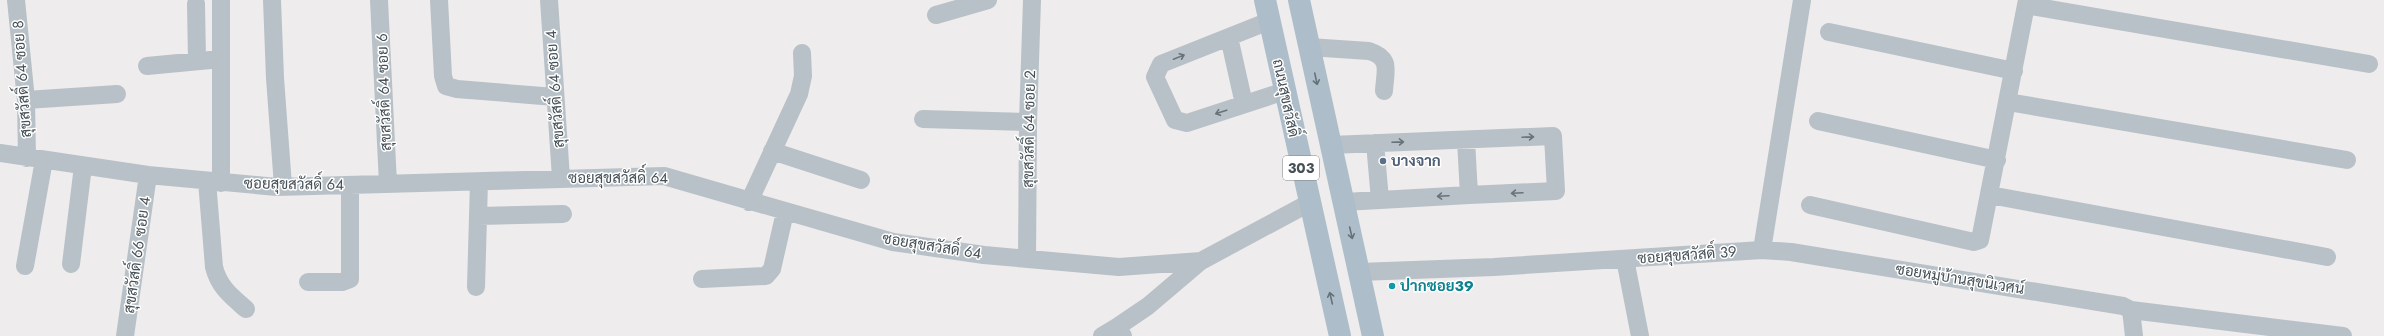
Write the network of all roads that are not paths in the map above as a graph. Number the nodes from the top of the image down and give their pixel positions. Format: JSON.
{"nodes":[{"id":1,"x":16,"y":0,"type":"edge"},
{"id":2,"x":221,"y":0,"type":"edge"},
{"id":3,"x":272,"y":0,"type":"edge"},
{"id":4,"x":379,"y":0,"type":"edge"},
{"id":5,"x":439,"y":0,"type":"edge"},
{"id":6,"x":549,"y":0,"type":"edge"},
{"id":7,"x":988,"y":0,"type":"edge"},
{"id":8,"x":1032,"y":0,"type":"edge"},
{"id":9,"x":1265,"y":0,"type":"edge"},
{"id":10,"x":1299,"y":0,"type":"edge"},
{"id":11,"x":1802,"y":0,"type":"edge"},
{"id":12,"x":2027,"y":2,"type":"edge"},
{"id":13,"x":196,"y":4,"type":"dead end"},
{"id":14,"x":936,"y":15,"type":"dead end"},
{"id":15,"x":1269,"y":21,"type":"junction"},
{"id":16,"x":1829,"y":32,"type":"dead end"},
{"id":17,"x":1229,"y":37,"type":"junction"},
{"id":18,"x":1309,"y":47,"type":"junction"},
{"id":19,"x":802,"y":53,"type":"dead end"},
{"id":20,"x":221,"y":59,"type":"junction"},
{"id":21,"x":197,"y":60,"type":"junction"},
{"id":22,"x":2369,"y":64,"type":"dead end"},
{"id":23,"x":147,"y":66,"type":"dead end"},
{"id":24,"x":2014,"y":71,"type":"junction"},
{"id":25,"x":1384,"y":91,"type":"dead end"},
{"id":26,"x":1285,"y":92,"type":"junction"},
{"id":27,"x":117,"y":94,"type":"dead end"},
{"id":28,"x":555,"y":97,"type":"junction"},
{"id":29,"x":26,"y":100,"type":"junction"},
{"id":30,"x":2008,"y":102,"type":"junction"},
{"id":31,"x":1244,"y":104,"type":"junction"},
{"id":32,"x":923,"y":119,"type":"dead end"},
{"id":33,"x":1818,"y":121,"type":"dead end"},
{"id":34,"x":1028,"y":122,"type":"junction"},
{"id":35,"x":1466,"y":140,"type":"junction"},
{"id":36,"x":1375,"y":143,"type":"junction"},
{"id":37,"x":1331,"y":145,"type":"junction"},
{"id":38,"x":772,"y":151,"type":"junction"},
{"id":39,"x":0,"y":153,"type":"edge"},
{"id":40,"x":36,"y":159,"type":"junction"},
{"id":41,"x":1997,"y":160,"type":"junction"},
{"id":42,"x":2347,"y":160,"type":"dead end"},
{"id":43,"x":83,"y":166,"type":"junction"},
{"id":44,"x":148,"y":175,"type":"junction"},
{"id":45,"x":561,"y":178,"type":"junction"},
{"id":46,"x":862,"y":180,"type":"dead end"},
{"id":47,"x":214,"y":182,"type":"junction"},
{"id":48,"x":479,"y":182,"type":"junction"},
{"id":49,"x":388,"y":184,"type":"junction"},
{"id":50,"x":350,"y":185,"type":"junction"},
{"id":51,"x":282,"y":186,"type":"junction"},
{"id":52,"x":1469,"y":195,"type":"junction"},
{"id":53,"x":1990,"y":195,"type":"junction"},
{"id":54,"x":1380,"y":200,"type":"junction"},
{"id":55,"x":749,"y":202,"type":"junction"},
{"id":56,"x":1344,"y":202,"type":"junction"},
{"id":57,"x":1309,"y":204,"type":"junction"},
{"id":58,"x":1810,"y":205,"type":"dead end"},
{"id":59,"x":785,"y":212,"type":"junction"},
{"id":60,"x":563,"y":214,"type":"dead end"},
{"id":61,"x":478,"y":216,"type":"junction"},
{"id":62,"x":1762,"y":250,"type":"junction"},
{"id":63,"x":2327,"y":257,"type":"dead end"},
{"id":64,"x":1027,"y":259,"type":"junction"},
{"id":65,"x":1625,"y":259,"type":"junction"},
{"id":66,"x":1201,"y":261,"type":"junction"},
{"id":67,"x":71,"y":264,"type":"dead end"},
{"id":68,"x":25,"y":266,"type":"dead end"},
{"id":69,"x":1359,"y":272,"type":"junction"},
{"id":70,"x":702,"y":279,"type":"dead end"},
{"id":71,"x":308,"y":282,"type":"dead end"},
{"id":72,"x":476,"y":288,"type":"dead end"},
{"id":73,"x":246,"y":308,"type":"dead end"},
{"id":74,"x":2131,"y":310,"type":"junction"},
{"id":75,"x":1114,"y":333,"type":"edge"},
{"id":76,"x":126,"y":336,"type":"edge"},
{"id":77,"x":1340,"y":336,"type":"edge"},
{"id":78,"x":1373,"y":336,"type":"edge"},
{"id":79,"x":1640,"y":336,"type":"edge"},
{"id":80,"x":2134,"y":336,"type":"edge"},
{"id":81,"x":2343,"y":336,"type":"edge"}],
"edges":[{"from":1,"to":29,"type":"street","name":"สุขสวัสดิ์ 64 ซอย 8"},
{"from":2,"to":20,"type":"street"},
{"from":3,"to":51,"type":"street"},
{"from":4,"to":49,"type":"street","name":"สุขสวัสดิ์ 64 ซอย 6"},
{"from":5,"to":28,"type":"street"},
{"from":6,"to":28,"type":"street","name":"สุขสวัสดิ์ 64 ซอย 4"},
{"from":7,"to":14,"type":"street"},
{"from":8,"to":34,"type":"street","name":"สุขสวัสดิ์ 64 ซอย 2"},
{"from":9,"to":15,"type":"main road","name":"ถนนสุขสวัสดิ์","number":"303"},
{"from":10,"to":18,"type":"main road","number":"303"},
{"from":11,"to":62,"type":"street"},
{"from":12,"to":22,"type":"street"},
{"from":12,"to":24,"type":"street"},
{"from":13,"to":21,"type":"street"},
{"from":15,"to":17,"type":"street"},
{"from":15,"to":26,"type":"main road","name":"ถนนสุขสวัสดิ์","number":"303"},
{"from":16,"to":24,"type":"street"},
{"from":17,"to":31,"type":"street"},
{"from":31,"to":17,"type":"street","one_way":true},
{"from":18,"to":25,"type":"street"},
{"from":18,"to":37,"type":"main road","number":"303","one_way":true},
{"from":19,"to":38,"type":"street"},
{"from":20,"to":21,"type":"street"},
{"from":20,"to":47,"type":"street"},
{"from":21,"to":23,"type":"street"},
{"from":24,"to":30,"type":"street"},
{"from":26,"to":31,"type":"street"},
{"from":26,"to":57,"type":"main road","name":"ถนนสุขสวัสดิ์","number":"303"},
{"from":27,"to":29,"type":"street"},
{"from":28,"to":45,"type":"street","name":"สุขสวัสดิ์ 64 ซอย 4"},
{"from":29,"to":40,"type":"street","name":"สุขสวัสดิ์ 64 ซอย 8"},
{"from":30,"to":41,"type":"street"},
{"from":30,"to":42,"type":"street"},
{"from":32,"to":34,"type":"street"},
{"from":33,"to":41,"type":"street"},
{"from":34,"to":64,"type":"street","name":"สุขสวัสดิ์ 64 ซอย 2"},
{"from":36,"to":35,"type":"street","one_way":true},
{"from":35,"to":52,"type":"street"},
{"from":35,"to":52,"type":"street","one_way":true},
{"from":36,"to":37,"type":"street"},
{"from":36,"to":54,"type":"street"},
{"from":37,"to":56,"type":"main road","number":"303"},
{"from":38,"to":46,"type":"street"},
{"from":38,"to":55,"type":"street"},
{"from":39,"to":40,"type":"street","name":"ซอยสุขสวัสดิ์ 64"},
{"from":40,"to":43,"type":"street","name":"ซอยสุขสวัสดิ์ 64"},
{"from":40,"to":68,"type":"street","name":"สุขสวัสดิ์ 64 ซอย 8"},
{"from":41,"to":53,"type":"street"},
{"from":43,"to":44,"type":"street","name":"ซอยสุขสวัสดิ์ 64"},
{"from":43,"to":67,"type":"street"},
{"from":44,"to":47,"type":"street","name":"ซอยสุขสวัสดิ์ 64"},
{"from":44,"to":76,"type":"street","name":"สุขสวัสดิ์ 66 ซอย 4"},
{"from":45,"to":48,"type":"street","name":"ซอยสุขสวัสดิ์ 64"},
{"from":45,"to":55,"type":"street","name":"ซอยสุขสวัสดิ์ 64"},
{"from":47,"to":51,"type":"street","name":"ซอยสุขสวัสดิ์ 64"},
{"from":47,"to":73,"type":"street"},
{"from":48,"to":49,"type":"street","name":"ซอยสุขสวัสดิ์ 64"},
{"from":48,"to":61,"type":"street"},
{"from":49,"to":50,"type":"street","name":"ซอยสุขสวัสดิ์ 64"},
{"from":50,"to":51,"type":"street","name":"ซอยสุขสวัสดิ์ 64"},
{"from":50,"to":71,"type":"street"},
{"from":52,"to":54,"type":"street","one_way":true},
{"from":53,"to":58,"type":"street"},
{"from":53,"to":63,"type":"street"},
{"from":54,"to":56,"type":"street"},
{"from":55,"to":59,"type":"street","name":"ซอยสุขสวัสดิ์ 64"},
{"from":56,"to":69,"type":"main road","number":"303","one_way":true},
{"from":57,"to":66,"type":"street","name":"ซอยสุขสวัสดิ์ 64"},
{"from":77,"to":57,"type":"main road","name":"ถนนสุขสวัสดิ์","number":"303","one_way":true},
{"from":59,"to":64,"type":"street","name":"ซอยสุขสวัสดิ์ 64"},
{"from":59,"to":70,"type":"street"},
{"from":60,"to":61,"type":"street"},
{"from":61,"to":72,"type":"street"},
{"from":62,"to":65,"type":"street","name":"ซอยสุขสวัสดิ์ 39"},
{"from":62,"to":74,"type":"street","name":"ซอยหมู่บ้านสุขนิเวศน์"},
{"from":64,"to":66,"type":"street","name":"ซอยสุขสวัสดิ์ 64"},
{"from":65,"to":69,"type":"street","name":"ซอยสุขสวัสดิ์ 39"},
{"from":65,"to":79,"type":"street"},
{"from":66,"to":75,"type":"street"},
{"from":69,"to":78,"type":"main road","number":"303"},
{"from":74,"to":80,"type":"street"},
{"from":74,"to":81,"type":"street","name":"ซอยหมู่บ้านสุขนิเวศน์"}]}
